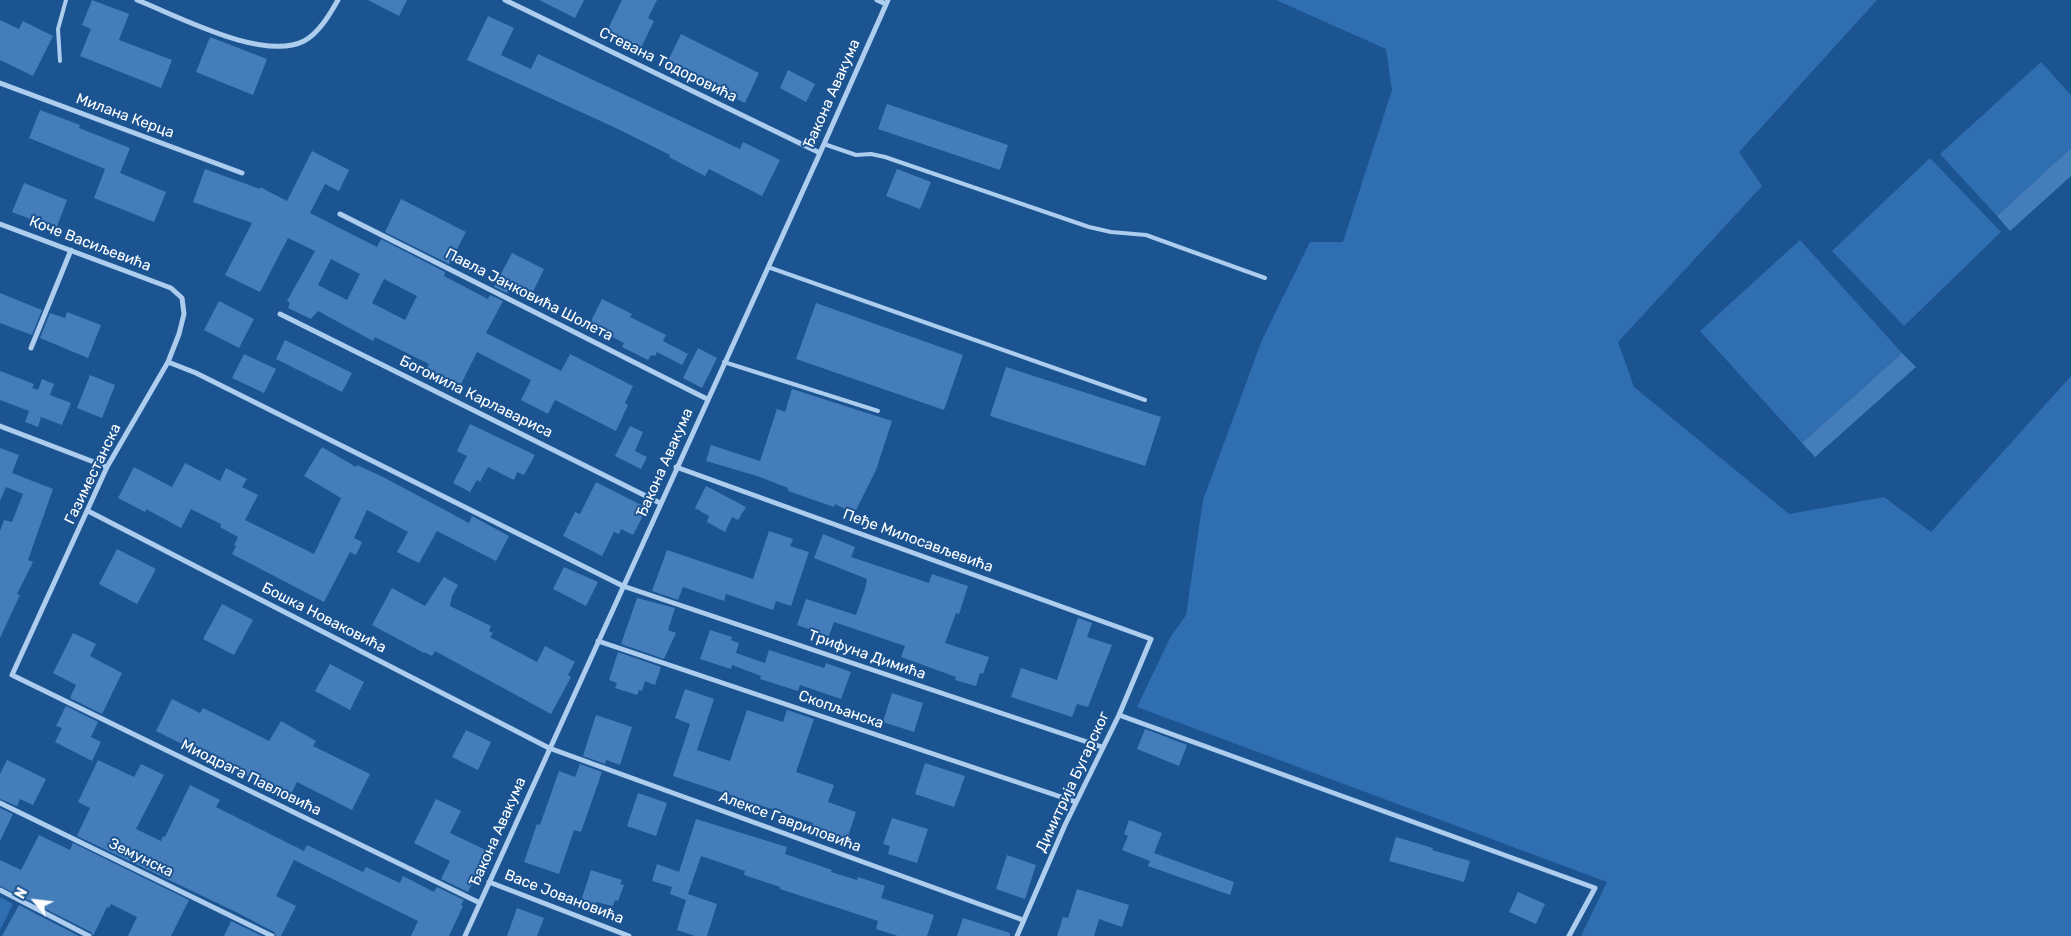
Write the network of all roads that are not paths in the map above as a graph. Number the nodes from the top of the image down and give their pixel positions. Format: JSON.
{"nodes":[{"id":1,"x":66,"y":0,"type":"edge"},
{"id":2,"x":137,"y":0,"type":"edge"},
{"id":3,"x":338,"y":0,"type":"edge"},
{"id":4,"x":505,"y":0,"type":"edge"},
{"id":5,"x":877,"y":0,"type":"edge"},
{"id":6,"x":887,"y":2,"type":"edge"},
{"id":7,"x":60,"y":61,"type":"dead end"},
{"id":8,"x":0,"y":83,"type":"edge"},
{"id":9,"x":824,"y":144,"type":"junction"},
{"id":10,"x":820,"y":153,"type":"junction"},
{"id":11,"x":242,"y":172,"type":"dead end"},
{"id":12,"x":340,"y":214,"type":"dead end"},
{"id":13,"x":0,"y":224,"type":"edge"},
{"id":14,"x":71,"y":250,"type":"junction"},
{"id":15,"x":768,"y":267,"type":"junction"},
{"id":16,"x":1265,"y":278,"type":"dead end"},
{"id":17,"x":171,"y":288,"type":"joint"},
{"id":18,"x":280,"y":314,"type":"dead end"},
{"id":19,"x":31,"y":348,"type":"dead end"},
{"id":20,"x":168,"y":362,"type":"junction"},
{"id":21,"x":724,"y":362,"type":"junction"},
{"id":22,"x":708,"y":399,"type":"junction"},
{"id":23,"x":1145,"y":400,"type":"dead end"},
{"id":24,"x":878,"y":411,"type":"dead end"},
{"id":25,"x":0,"y":426,"type":"edge"},
{"id":26,"x":676,"y":467,"type":"junction"},
{"id":27,"x":107,"y":468,"type":"junction"},
{"id":28,"x":660,"y":503,"type":"junction"},
{"id":29,"x":88,"y":511,"type":"junction"},
{"id":30,"x":623,"y":586,"type":"junction"},
{"id":31,"x":1151,"y":639,"type":"joint"},
{"id":32,"x":598,"y":641,"type":"junction"},
{"id":33,"x":12,"y":675,"type":"joint"},
{"id":34,"x":1118,"y":715,"type":"junction"},
{"id":35,"x":1102,"y":747,"type":"junction"},
{"id":36,"x":549,"y":748,"type":"junction"},
{"id":37,"x":1076,"y":802,"type":"junction"},
{"id":38,"x":0,"y":803,"type":"edge"},
{"id":39,"x":489,"y":882,"type":"junction"},
{"id":40,"x":0,"y":890,"type":"edge"},
{"id":41,"x":480,"y":903,"type":"junction"},
{"id":42,"x":1023,"y":920,"type":"junction"},
{"id":43,"x":89,"y":936,"type":"edge"},
{"id":44,"x":272,"y":936,"type":"edge"},
{"id":45,"x":464,"y":936,"type":"edge"},
{"id":46,"x":629,"y":936,"type":"edge"},
{"id":47,"x":1017,"y":936,"type":"edge"},
{"id":48,"x":1569,"y":936,"type":"edge"}],
"edges":[{"from":1,"to":7,"type":"lane"},
{"from":2,"to":3,"type":"street"},
{"from":4,"to":10,"type":"street","name":"Стевана Тодоровића"},
{"from":5,"to":6,"type":"street"},
{"from":6,"to":9,"type":"street","name":"Ђакона Авакума"},
{"from":8,"to":11,"type":"street","name":"Милана Керца"},
{"from":9,"to":10,"type":"street","name":"Ђакона Авакума"},
{"from":9,"to":16,"type":"lane"},
{"from":10,"to":15,"type":"street","name":"Ђакона Авакума"},
{"from":12,"to":22,"type":"street","name":"Павла Јанковића Шолета"},
{"from":13,"to":14,"type":"street","name":"Коче Васиљевића"},
{"from":14,"to":17,"type":"street","name":"Коче Васиљевића"},
{"from":14,"to":19,"type":"street"},
{"from":15,"to":21,"type":"street","name":"Ђакона Авакума"},
{"from":15,"to":23,"type":"lane"},
{"from":17,"to":20,"type":"street","name":"Газиместанска"},
{"from":18,"to":28,"type":"street","name":"Богомила Карлавариса"},
{"from":20,"to":27,"type":"street","name":"Газиместанска"},
{"from":20,"to":30,"type":"street","name":"Трифуна Димића"},
{"from":21,"to":22,"type":"street","name":"Ђакона Авакума"},
{"from":21,"to":24,"type":"lane"},
{"from":22,"to":26,"type":"street","name":"Ђакона Авакума"},
{"from":25,"to":27,"type":"street"},
{"from":26,"to":28,"type":"street","name":"Ђакона Авакума"},
{"from":26,"to":31,"type":"street","name":"Пеђе Милосављевића"},
{"from":27,"to":29,"type":"street","name":"Газиместанска"},
{"from":28,"to":30,"type":"street","name":"Ђакона Авакума"},
{"from":29,"to":33,"type":"street","name":"Газиместанска"},
{"from":29,"to":36,"type":"street","name":"Бошка Новаковића"},
{"from":30,"to":32,"type":"street","name":"Ђакона Авакума"},
{"from":30,"to":35,"type":"street","name":"Трифуна Димића"},
{"from":31,"to":34,"type":"street","name":"Димитрија Бугарског"},
{"from":32,"to":36,"type":"street","name":"Ђакона Авакума"},
{"from":32,"to":37,"type":"street","name":"Скопљанска"},
{"from":33,"to":41,"type":"street","name":"Миодрага Павловића"},
{"from":34,"to":35,"type":"street","name":"Димитрија Бугарског"},
{"from":34,"to":48,"type":"street"},
{"from":35,"to":37,"type":"street","name":"Димитрија Бугарског"},
{"from":36,"to":39,"type":"street","name":"Ђакона Авакума"},
{"from":36,"to":42,"type":"street","name":"Алексе Гавриловића"},
{"from":37,"to":42,"type":"street","name":"Димитрија Бугарског"},
{"from":38,"to":44,"type":"street","name":"Земунска"},
{"from":39,"to":41,"type":"street","name":"Ђакона Авакума"},
{"from":39,"to":46,"type":"street","name":"Васе Јовановића"},
{"from":40,"to":43,"type":"street"},
{"from":41,"to":45,"type":"street","name":"Ђакона Авакума"},
{"from":42,"to":47,"type":"street","name":"Димитрија Бугарског"}]}
